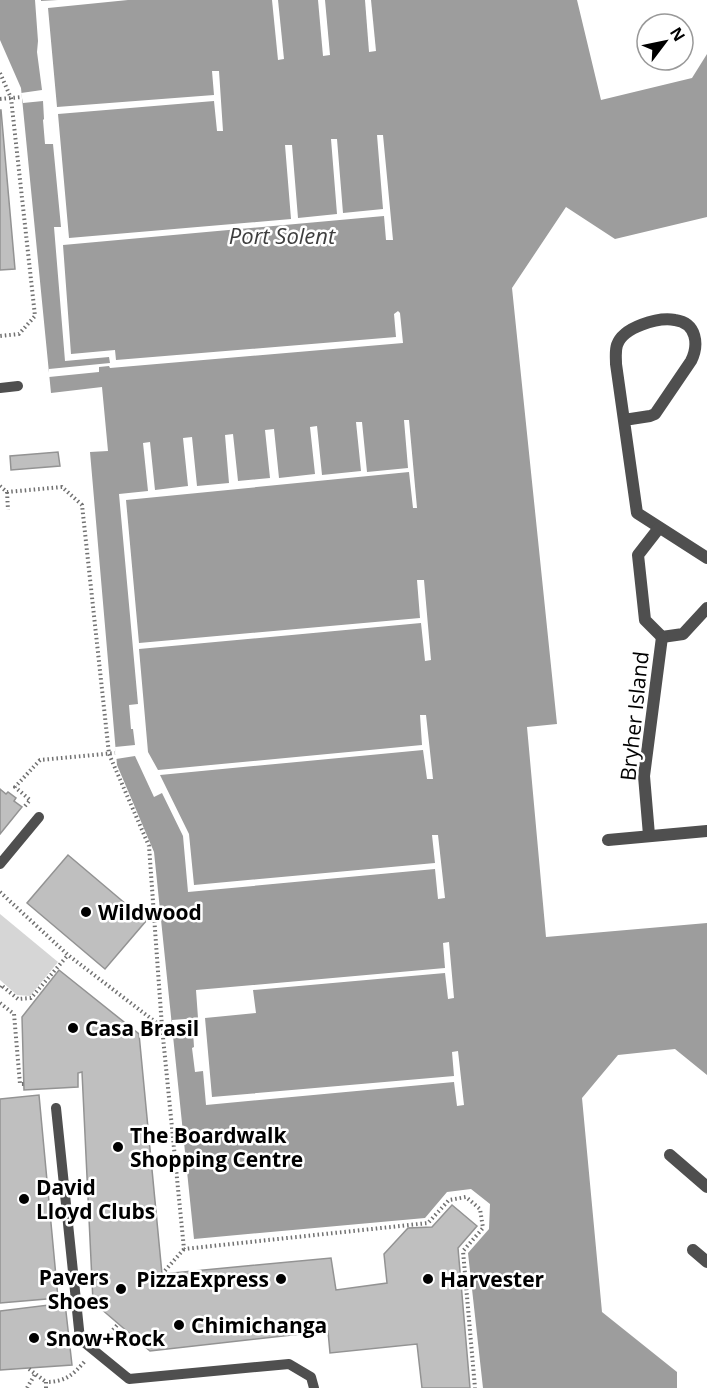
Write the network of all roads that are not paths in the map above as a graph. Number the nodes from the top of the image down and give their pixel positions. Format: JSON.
{"nodes":[{"id":1,"x":18,"y":386,"type":"dead end"},
{"id":2,"x":0,"y":388,"type":"edge"},
{"id":3,"x":624,"y":420,"type":"junction"},
{"id":4,"x":659,"y":528,"type":"junction"},
{"id":5,"x":707,"y":558,"type":"edge"},
{"id":6,"x":707,"y":608,"type":"edge"},
{"id":7,"x":662,"y":637,"type":"junction"},
{"id":8,"x":39,"y":817,"type":"dead end"},
{"id":9,"x":707,"y":831,"type":"edge"},
{"id":10,"x":649,"y":835,"type":"junction"},
{"id":11,"x":608,"y":840,"type":"dead end"},
{"id":12,"x":0,"y":864,"type":"edge"},
{"id":13,"x":56,"y":1108,"type":"dead end"},
{"id":14,"x":670,"y":1155,"type":"dead end"},
{"id":15,"x":707,"y":1187,"type":"edge"},
{"id":16,"x":693,"y":1250,"type":"dead end"},
{"id":17,"x":707,"y":1262,"type":"edge"},
{"id":18,"x":314,"y":1388,"type":"edge"}],
"edges":[{"from":1,"to":2,"type":"lane"},
{"from":3,"to":3,"type":"street"},
{"from":3,"to":4,"type":"street"},
{"from":4,"to":5,"type":"street"},
{"from":4,"to":7,"type":"street","name":"Bryher Island"},
{"from":6,"to":7,"type":"street","name":"Bryher Island"},
{"from":7,"to":10,"type":"street","name":"Bryher Island"},
{"from":8,"to":12,"type":"lane"},
{"from":9,"to":10,"type":"street"},
{"from":10,"to":11,"type":"street"},
{"from":13,"to":18,"type":"lane"},
{"from":14,"to":15,"type":"street"},
{"from":16,"to":17,"type":"street"}]}
